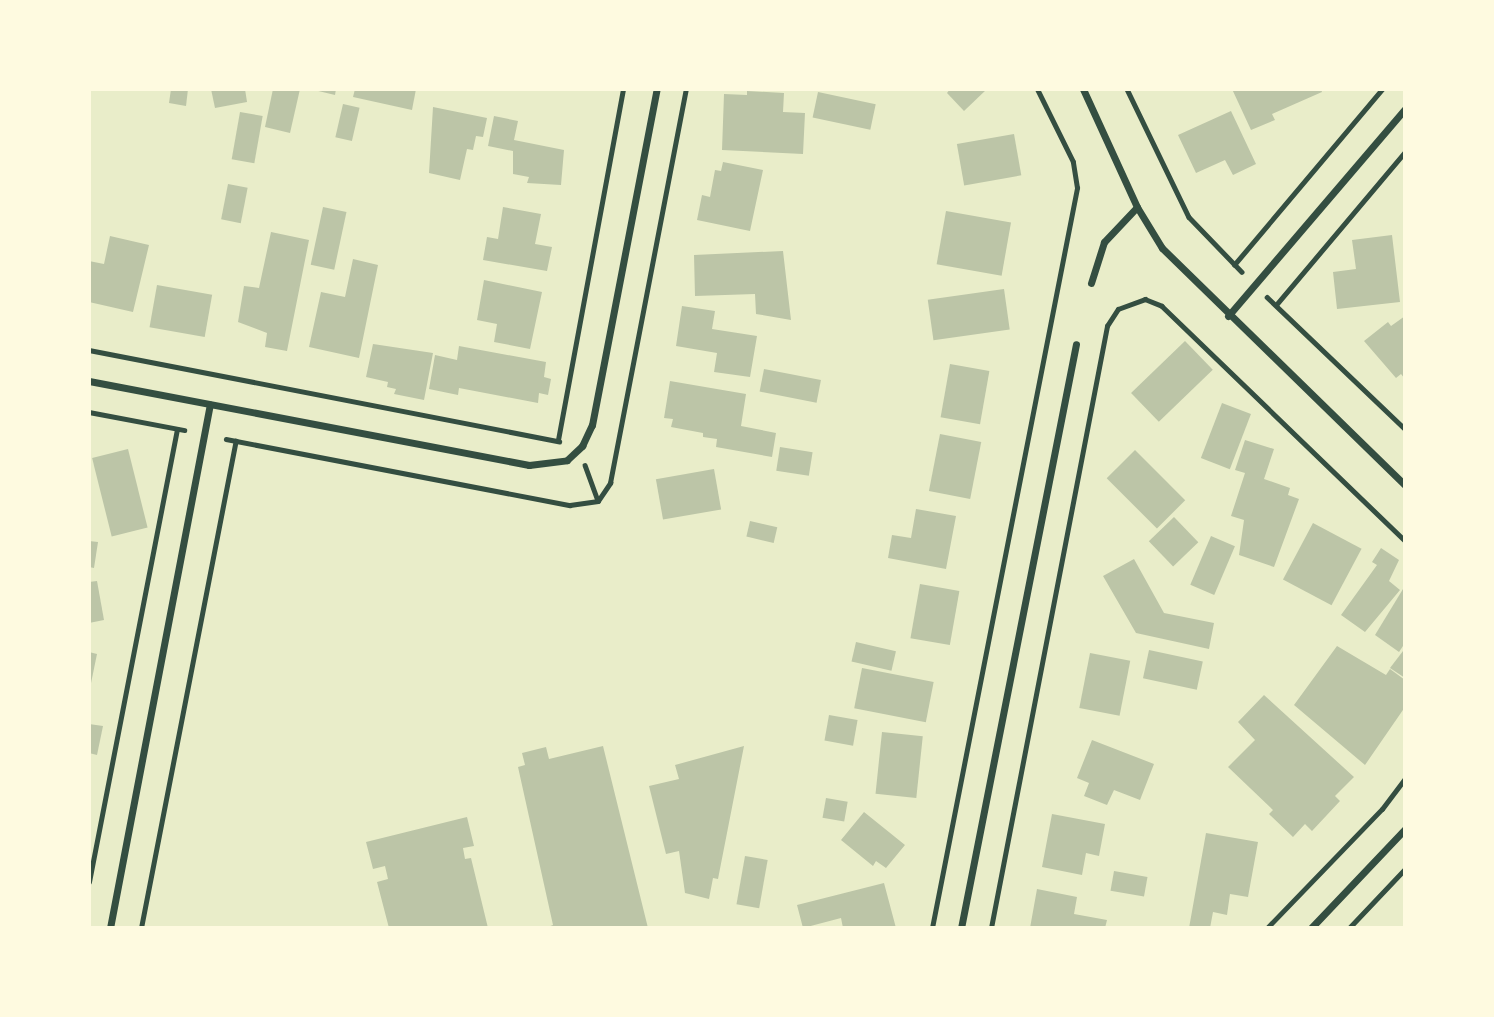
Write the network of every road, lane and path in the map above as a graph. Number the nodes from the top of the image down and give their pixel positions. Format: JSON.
{"nodes":[{"id":1,"x":624,"y":89,"type":"edge"},
{"id":2,"x":657,"y":89,"type":"edge"},
{"id":3,"x":686,"y":89,"type":"edge"},
{"id":4,"x":1037,"y":89,"type":"edge"},
{"id":5,"x":1083,"y":89,"type":"edge"},
{"id":6,"x":1127,"y":89,"type":"edge"},
{"id":7,"x":1381,"y":89,"type":"edge"},
{"id":8,"x":1405,"y":109,"type":"edge"},
{"id":9,"x":1405,"y":152,"type":"edge"},
{"id":10,"x":1137,"y":207,"type":"junction"},
{"id":11,"x":1234,"y":264,"type":"junction"},
{"id":12,"x":1242,"y":272,"type":"dead end"},
{"id":13,"x":1091,"y":282,"type":"dead end"},
{"id":14,"x":1267,"y":296,"type":"dead end"},
{"id":15,"x":1276,"y":305,"type":"junction"},
{"id":16,"x":1228,"y":316,"type":"junction"},
{"id":17,"x":1076,"y":344,"type":"dead end"},
{"id":18,"x":89,"y":350,"type":"edge"},
{"id":19,"x":89,"y":381,"type":"edge"},
{"id":20,"x":210,"y":404,"type":"junction"},
{"id":21,"x":89,"y":412,"type":"edge"},
{"id":22,"x":177,"y":429,"type":"junction"},
{"id":23,"x":1405,"y":429,"type":"edge"},
{"id":24,"x":184,"y":430,"type":"dead end"},
{"id":25,"x":226,"y":439,"type":"dead end"},
{"id":26,"x":236,"y":441,"type":"junction"},
{"id":27,"x":585,"y":465,"type":"dead end"},
{"id":28,"x":1405,"y":485,"type":"edge"},
{"id":29,"x":598,"y":501,"type":"junction"},
{"id":30,"x":1405,"y":541,"type":"edge"},
{"id":31,"x":1405,"y":779,"type":"edge"},
{"id":32,"x":1405,"y":830,"type":"edge"},
{"id":33,"x":1405,"y":869,"type":"edge"},
{"id":34,"x":89,"y":882,"type":"edge"},
{"id":35,"x":110,"y":928,"type":"edge"},
{"id":36,"x":141,"y":928,"type":"edge"},
{"id":37,"x":932,"y":928,"type":"edge"},
{"id":38,"x":961,"y":928,"type":"edge"},
{"id":39,"x":991,"y":928,"type":"edge"},
{"id":40,"x":1267,"y":928,"type":"edge"},
{"id":41,"x":1311,"y":928,"type":"edge"},
{"id":42,"x":1349,"y":928,"type":"edge"}],
"edges":[{"from":1,"to":18,"type":"path"},
{"from":2,"to":20,"type":"street"},
{"from":3,"to":29,"type":"path"},
{"from":4,"to":37,"type":"path"},
{"from":5,"to":10,"type":"street"},
{"from":6,"to":11,"type":"path"},
{"from":7,"to":11,"type":"path"},
{"from":8,"to":16,"type":"street"},
{"from":9,"to":15,"type":"path"},
{"from":10,"to":13,"type":"street"},
{"from":10,"to":16,"type":"street"},
{"from":11,"to":12,"type":"path"},
{"from":14,"to":15,"type":"path"},
{"from":15,"to":23,"type":"path"},
{"from":16,"to":28,"type":"street"},
{"from":17,"to":38,"type":"street"},
{"from":19,"to":20,"type":"street"},
{"from":20,"to":35,"type":"street"},
{"from":21,"to":22,"type":"path"},
{"from":22,"to":24,"type":"path"},
{"from":22,"to":34,"type":"path"},
{"from":25,"to":26,"type":"path"},
{"from":26,"to":29,"type":"path"},
{"from":26,"to":36,"type":"path"},
{"from":27,"to":29,"type":"path"},
{"from":30,"to":39,"type":"path"},
{"from":31,"to":40,"type":"path"},
{"from":32,"to":41,"type":"street"},
{"from":33,"to":42,"type":"path"}]}
